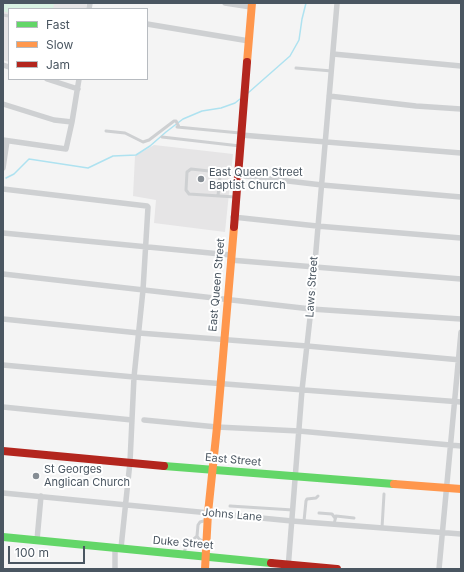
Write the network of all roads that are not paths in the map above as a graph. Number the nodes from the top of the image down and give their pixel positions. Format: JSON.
{"nodes":[{"id":1,"x":225,"y":3,"type":"edge"},
{"id":2,"x":337,"y":4,"type":"dead end"},
{"id":3,"x":251,"y":5,"type":"edge"},
{"id":4,"x":148,"y":24,"type":"edge"},
{"id":5,"x":249,"y":41,"type":"junction"},
{"id":6,"x":333,"y":54,"type":"junction"},
{"id":7,"x":461,"y":66,"type":"edge"},
{"id":8,"x":296,"y":68,"type":"dead end"},
{"id":9,"x":332,"y":71,"type":"junction"},
{"id":10,"x":50,"y":80,"type":"edge"},
{"id":11,"x":79,"y":80,"type":"edge"},
{"id":12,"x":78,"y":89,"type":"junction"},
{"id":13,"x":329,"y":96,"type":"junction"},
{"id":14,"x":3,"y":104,"type":"edge"},
{"id":15,"x":461,"y":109,"type":"edge"},
{"id":16,"x":72,"y":122,"type":"junction"},
{"id":17,"x":106,"y":131,"type":"dead end"},
{"id":18,"x":241,"y":134,"type":"junction"},
{"id":19,"x":162,"y":137,"type":"dead end"},
{"id":20,"x":5,"y":141,"type":"edge"},
{"id":21,"x":326,"y":141,"type":"junction"},
{"id":22,"x":240,"y":146,"type":"junction"},
{"id":23,"x":461,"y":153,"type":"edge"},
{"id":24,"x":3,"y":168,"type":"edge"},
{"id":25,"x":237,"y":176,"type":"junction"},
{"id":26,"x":322,"y":185,"type":"junction"},
{"id":27,"x":3,"y":189,"type":"edge"},
{"id":28,"x":218,"y":196,"type":"junction"},
{"id":29,"x":235,"y":197,"type":"junction"},
{"id":30,"x":461,"y":197,"type":"edge"},
{"id":31,"x":234,"y":217,"type":"junction"},
{"id":32,"x":317,"y":226,"type":"junction"},
{"id":33,"x":3,"y":233,"type":"edge"},
{"id":34,"x":461,"y":238,"type":"edge"},
{"id":35,"x":147,"y":248,"type":"junction"},
{"id":36,"x":230,"y":258,"type":"junction"},
{"id":37,"x":313,"y":267,"type":"junction"},
{"id":38,"x":3,"y":274,"type":"edge"},
{"id":39,"x":461,"y":279,"type":"edge"},
{"id":40,"x":143,"y":290,"type":"junction"},
{"id":41,"x":226,"y":299,"type":"junction"},
{"id":42,"x":311,"y":309,"type":"junction"},
{"id":43,"x":3,"y":319,"type":"edge"},
{"id":44,"x":461,"y":319,"type":"edge"},
{"id":45,"x":461,"y":332,"type":"edge"},
{"id":46,"x":139,"y":333,"type":"junction"},
{"id":47,"x":224,"y":340,"type":"junction"},
{"id":48,"x":307,"y":346,"type":"junction"},
{"id":49,"x":460,"y":360,"type":"edge"},
{"id":50,"x":3,"y":365,"type":"edge"},
{"id":51,"x":134,"y":377,"type":"junction"},
{"id":52,"x":220,"y":384,"type":"junction"},
{"id":53,"x":302,"y":390,"type":"junction"},
{"id":54,"x":458,"y":402,"type":"edge"},
{"id":55,"x":3,"y":407,"type":"edge"},
{"id":56,"x":132,"y":420,"type":"junction"},
{"id":57,"x":144,"y":420,"type":"dead end"},
{"id":58,"x":217,"y":427,"type":"junction"},
{"id":59,"x":299,"y":432,"type":"junction"},
{"id":60,"x":451,"y":446,"type":"junction"},
{"id":61,"x":461,"y":446,"type":"edge"},
{"id":62,"x":3,"y":450,"type":"edge"},
{"id":63,"x":130,"y":462,"type":"junction"},
{"id":64,"x":213,"y":470,"type":"junction"},
{"id":65,"x":296,"y":476,"type":"junction"},
{"id":66,"x":447,"y":487,"type":"junction"},
{"id":67,"x":461,"y":489,"type":"edge"},
{"id":68,"x":3,"y":493,"type":"edge"},
{"id":69,"x":384,"y":494,"type":"dead end"},
{"id":70,"x":41,"y":496,"type":"junction"},
{"id":71,"x":318,"y":496,"type":"dead end"},
{"id":72,"x":126,"y":504,"type":"junction"},
{"id":73,"x":230,"y":506,"type":"dead end"},
{"id":74,"x":294,"y":510,"type":"junction"},
{"id":75,"x":319,"y":513,"type":"dead end"},
{"id":76,"x":208,"y":516,"type":"junction"},
{"id":77,"x":354,"y":518,"type":"dead end"},
{"id":78,"x":292,"y":521,"type":"junction"},
{"id":79,"x":304,"y":521,"type":"junction"},
{"id":80,"x":334,"y":521,"type":"junction"},
{"id":81,"x":382,"y":528,"type":"junction"},
{"id":82,"x":443,"y":533,"type":"junction"},
{"id":83,"x":461,"y":534,"type":"edge"},
{"id":84,"x":197,"y":536,"type":"junction"},
{"id":85,"x":3,"y":537,"type":"edge"},
{"id":86,"x":38,"y":540,"type":"junction"},
{"id":87,"x":207,"y":542,"type":"junction"},
{"id":88,"x":118,"y":548,"type":"junction"},
{"id":89,"x":183,"y":554,"type":"junction"},
{"id":90,"x":206,"y":556,"type":"junction"},
{"id":91,"x":288,"y":567,"type":"edge"},
{"id":92,"x":115,"y":569,"type":"edge"},
{"id":93,"x":205,"y":569,"type":"edge"},
{"id":94,"x":337,"y":569,"type":"edge"},
{"id":95,"x":440,"y":569,"type":"edge"}],
"edges":[{"from":1,"to":3,"type":"street"},
{"from":2,"to":6,"type":"street","name":"Laws Street"},
{"from":3,"to":5,"type":"main road","name":"East Queen Street"},
{"from":4,"to":5,"type":"street"},
{"from":5,"to":18,"type":"main road","name":"East Queen Street"},
{"from":6,"to":7,"type":"street"},
{"from":6,"to":9,"type":"street","name":"Laws Street"},
{"from":8,"to":9,"type":"lane"},
{"from":9,"to":13,"type":"street","name":"Laws Street"},
{"from":10,"to":12,"type":"street"},
{"from":11,"to":12,"type":"street"},
{"from":12,"to":16,"type":"street"},
{"from":13,"to":15,"type":"street"},
{"from":13,"to":21,"type":"street","name":"Laws Street"},
{"from":14,"to":16,"type":"street"},
{"from":16,"to":20,"type":"street"},
{"from":17,"to":18,"type":"lane"},
{"from":18,"to":21,"type":"street"},
{"from":18,"to":22,"type":"main road","name":"East Queen Street"},
{"from":19,"to":22,"type":"lane"},
{"from":20,"to":24,"type":"street"},
{"from":21,"to":23,"type":"street"},
{"from":21,"to":26,"type":"street","name":"Laws Street"},
{"from":22,"to":25,"type":"main road","name":"East Queen Street"},
{"from":25,"to":26,"type":"street"},
{"from":25,"to":29,"type":"main road","name":"East Queen Street"},
{"from":26,"to":30,"type":"street"},
{"from":26,"to":32,"type":"street","name":"Laws Street"},
{"from":27,"to":35,"type":"street"},
{"from":28,"to":28,"type":"lane"},
{"from":28,"to":29,"type":"lane"},
{"from":29,"to":31,"type":"main road","name":"East Queen Street"},
{"from":31,"to":32,"type":"street"},
{"from":31,"to":36,"type":"main road","name":"East Queen Street"},
{"from":32,"to":34,"type":"street"},
{"from":32,"to":37,"type":"street","name":"Laws Street"},
{"from":33,"to":35,"type":"street"},
{"from":35,"to":36,"type":"street"},
{"from":35,"to":40,"type":"street"},
{"from":36,"to":37,"type":"street"},
{"from":36,"to":41,"type":"main road","name":"East Queen Street"},
{"from":37,"to":39,"type":"street"},
{"from":37,"to":42,"type":"street","name":"Laws Street"},
{"from":38,"to":40,"type":"street"},
{"from":40,"to":41,"type":"street"},
{"from":40,"to":46,"type":"street"},
{"from":41,"to":42,"type":"street"},
{"from":41,"to":47,"type":"main road","name":"East Queen Street"},
{"from":42,"to":44,"type":"street"},
{"from":42,"to":48,"type":"street","name":"Laws Street"},
{"from":43,"to":46,"type":"street"},
{"from":45,"to":49,"type":"street"},
{"from":46,"to":47,"type":"street"},
{"from":46,"to":51,"type":"street"},
{"from":47,"to":48,"type":"street"},
{"from":47,"to":52,"type":"main road","name":"East Queen Street"},
{"from":48,"to":49,"type":"street"},
{"from":48,"to":53,"type":"street","name":"Laws Street"},
{"from":49,"to":54,"type":"street"},
{"from":50,"to":51,"type":"street"},
{"from":51,"to":52,"type":"street"},
{"from":51,"to":56,"type":"street"},
{"from":52,"to":53,"type":"street"},
{"from":52,"to":58,"type":"main road","name":"East Queen Street"},
{"from":53,"to":54,"type":"street"},
{"from":53,"to":59,"type":"street","name":"Laws Street"},
{"from":54,"to":60,"type":"street"},
{"from":55,"to":56,"type":"street"},
{"from":56,"to":63,"type":"street"},
{"from":57,"to":58,"type":"street"},
{"from":58,"to":59,"type":"street"},
{"from":58,"to":64,"type":"main road","name":"East Queen Street"},
{"from":59,"to":60,"type":"street"},
{"from":59,"to":65,"type":"street","name":"Laws Street"},
{"from":60,"to":61,"type":"street"},
{"from":60,"to":66,"type":"street"},
{"from":62,"to":63,"type":"main road","name":"East Street"},
{"from":63,"to":64,"type":"main road","name":"East Street"},
{"from":63,"to":72,"type":"street"},
{"from":64,"to":65,"type":"main road","name":"East Street"},
{"from":64,"to":76,"type":"main road","name":"East Queen Street"},
{"from":65,"to":66,"type":"main road","name":"East Street"},
{"from":65,"to":74,"type":"street","name":"Laws Street"},
{"from":66,"to":67,"type":"main road","name":"East Street"},
{"from":66,"to":82,"type":"street"},
{"from":68,"to":70,"type":"street","name":"Johns Lane"},
{"from":69,"to":81,"type":"lane"},
{"from":70,"to":72,"type":"street","name":"Johns Lane"},
{"from":70,"to":86,"type":"street"},
{"from":71,"to":79,"type":"lane"},
{"from":72,"to":76,"type":"street","name":"Johns Lane"},
{"from":72,"to":88,"type":"street"},
{"from":73,"to":74,"type":"lane"},
{"from":74,"to":78,"type":"street","name":"Laws Street"},
{"from":75,"to":80,"type":"lane"},
{"from":76,"to":78,"type":"street","name":"Johns Lane"},
{"from":76,"to":84,"type":"lane"},
{"from":76,"to":87,"type":"main road","name":"East Queen Street"},
{"from":77,"to":80,"type":"lane"},
{"from":78,"to":79,"type":"street","name":"Johns Lane"},
{"from":78,"to":91,"type":"street","name":"Laws Street"},
{"from":79,"to":80,"type":"street","name":"Johns Lane"},
{"from":80,"to":81,"type":"street","name":"Johns Lane"},
{"from":81,"to":82,"type":"street","name":"Johns Lane"},
{"from":82,"to":83,"type":"street","name":"Johns Lane"},
{"from":82,"to":95,"type":"street"},
{"from":84,"to":87,"type":"lane"},
{"from":84,"to":89,"type":"lane"},
{"from":85,"to":86,"type":"main road","name":"Duke Street"},
{"from":86,"to":88,"type":"main road","name":"Duke Street"},
{"from":87,"to":90,"type":"main road","name":"East Queen Street"},
{"from":88,"to":89,"type":"main road","name":"Duke Street"},
{"from":88,"to":92,"type":"street"},
{"from":89,"to":90,"type":"main road","name":"Duke Street"},
{"from":90,"to":91,"type":"main road","name":"Duke Street"},
{"from":90,"to":93,"type":"main road","name":"East Queen Street"},
{"from":91,"to":94,"type":"main road","name":"Duke Street"}]}
